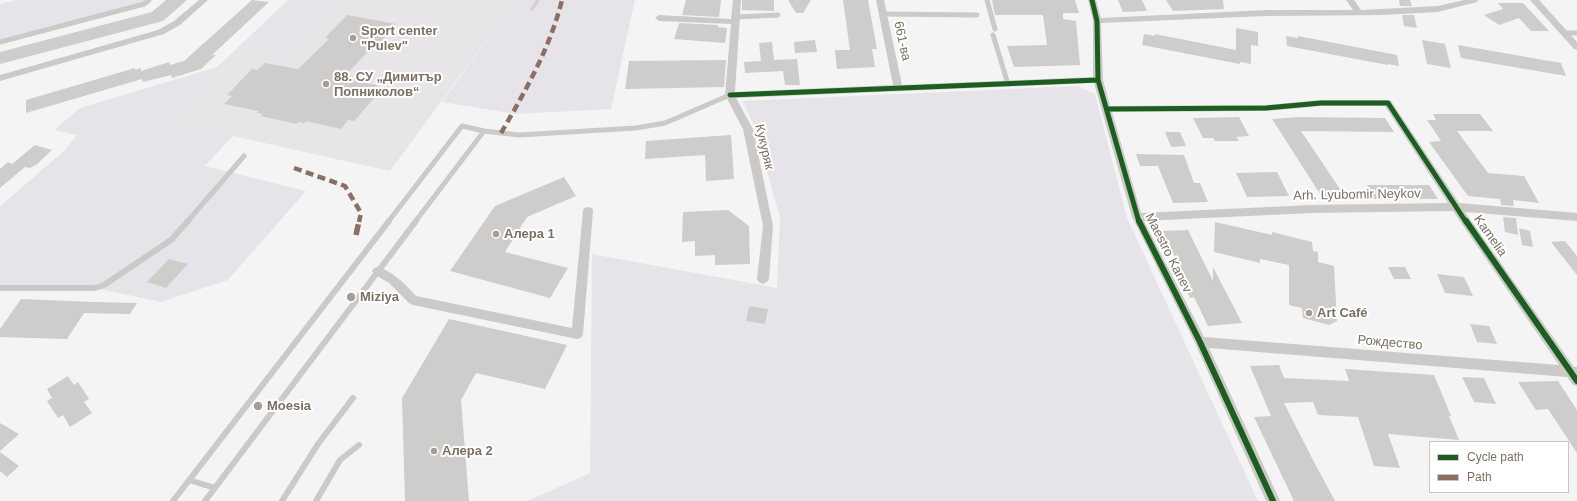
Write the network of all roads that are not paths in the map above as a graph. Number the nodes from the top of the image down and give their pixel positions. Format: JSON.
{"nodes":[{"id":1,"x":149,"y":0,"type":"edge"},
{"id":2,"x":204,"y":0,"type":"edge"},
{"id":3,"x":737,"y":0,"type":"edge"},
{"id":4,"x":880,"y":0,"type":"edge"},
{"id":5,"x":987,"y":0,"type":"edge"},
{"id":6,"x":1092,"y":0,"type":"edge"},
{"id":7,"x":1350,"y":0,"type":"edge"},
{"id":8,"x":1474,"y":0,"type":"edge"},
{"id":9,"x":1534,"y":0,"type":"edge"},
{"id":10,"x":1358,"y":11,"type":"junction"},
{"id":11,"x":883,"y":14,"type":"junction"},
{"id":12,"x":778,"y":15,"type":"dead end"},
{"id":13,"x":977,"y":15,"type":"dead end"},
{"id":14,"x":658,"y":18,"type":"dead end"},
{"id":15,"x":736,"y":19,"type":"junction"},
{"id":16,"x":1097,"y":21,"type":"junction"},
{"id":17,"x":995,"y":29,"type":"dead end"},
{"id":18,"x":1564,"y":33,"type":"junction"},
{"id":19,"x":1577,"y":33,"type":"edge"},
{"id":20,"x":993,"y":35,"type":"dead end"},
{"id":21,"x":0,"y":42,"type":"edge"},
{"id":22,"x":1577,"y":46,"type":"edge"},
{"id":23,"x":0,"y":78,"type":"edge"},
{"id":24,"x":1098,"y":80,"type":"junction"},
{"id":25,"x":1008,"y":84,"type":"junction"},
{"id":26,"x":898,"y":88,"type":"junction"},
{"id":27,"x":730,"y":95,"type":"junction"},
{"id":28,"x":1107,"y":109,"type":"junction"},
{"id":29,"x":484,"y":131,"type":"junction"},
{"id":30,"x":244,"y":156,"type":"dead end"},
{"id":31,"x":1456,"y":207,"type":"junction"},
{"id":32,"x":588,"y":211,"type":"dead end"},
{"id":33,"x":1137,"y":217,"type":"junction"},
{"id":34,"x":1577,"y":217,"type":"edge"},
{"id":35,"x":378,"y":271,"type":"junction"},
{"id":36,"x":763,"y":279,"type":"dead end"},
{"id":37,"x":0,"y":288,"type":"edge"},
{"id":38,"x":1200,"y":342,"type":"junction"},
{"id":39,"x":1575,"y":375,"type":"edge"},
{"id":40,"x":353,"y":398,"type":"dead end"},
{"id":41,"x":359,"y":445,"type":"dead end"},
{"id":42,"x":189,"y":480,"type":"junction"},
{"id":43,"x":215,"y":488,"type":"junction"},
{"id":44,"x":173,"y":501,"type":"edge"},
{"id":45,"x":205,"y":501,"type":"edge"},
{"id":46,"x":282,"y":501,"type":"edge"},
{"id":47,"x":316,"y":501,"type":"edge"},
{"id":48,"x":1273,"y":501,"type":"edge"}],
"edges":[{"from":1,"to":21,"type":"lane"},
{"from":2,"to":23,"type":"street"},
{"from":3,"to":15,"type":"street"},
{"from":4,"to":11,"type":"street","name":"661-ва"},
{"from":5,"to":17,"type":"lane"},
{"from":6,"to":16,"type":"street","name":"Maestro Kanev"},
{"from":7,"to":10,"type":"street"},
{"from":8,"to":10,"type":"street"},
{"from":9,"to":18,"type":"street"},
{"from":10,"to":16,"type":"street"},
{"from":11,"to":13,"type":"lane"},
{"from":11,"to":26,"type":"street","name":"661-ва"},
{"from":12,"to":15,"type":"lane"},
{"from":14,"to":15,"type":"street"},
{"from":15,"to":27,"type":"street"},
{"from":16,"to":24,"type":"street","name":"Maestro Kanev"},
{"from":18,"to":19,"type":"lane"},
{"from":18,"to":22,"type":"street"},
{"from":20,"to":25,"type":"lane"},
{"from":24,"to":25,"type":"street"},
{"from":24,"to":28,"type":"street","name":"Maestro Kanev"},
{"from":25,"to":26,"type":"street"},
{"from":26,"to":27,"type":"street"},
{"from":27,"to":29,"type":"lane"},
{"from":27,"to":36,"type":"street","name":"Кукуряк"},
{"from":28,"to":31,"type":"street","name":"Kamelia"},
{"from":28,"to":33,"type":"street","name":"Maestro Kanev"},
{"from":29,"to":35,"type":"lane"},
{"from":29,"to":42,"type":"lane"},
{"from":30,"to":37,"type":"lane"},
{"from":31,"to":33,"type":"street","name":"Arh. Lyubomir Neykov"},
{"from":31,"to":34,"type":"street","name":"Arh. Lyubomir Neykov"},
{"from":31,"to":39,"type":"street","name":"Kamelia"},
{"from":32,"to":35,"type":"street"},
{"from":33,"to":38,"type":"street","name":"Maestro Kanev"},
{"from":35,"to":43,"type":"lane"},
{"from":38,"to":39,"type":"street","name":"Рождество"},
{"from":38,"to":48,"type":"street","name":"Maestro Kanev"},
{"from":40,"to":46,"type":"lane"},
{"from":41,"to":47,"type":"lane"},
{"from":42,"to":43,"type":"lane"},
{"from":42,"to":44,"type":"lane"},
{"from":43,"to":45,"type":"lane"}]}
